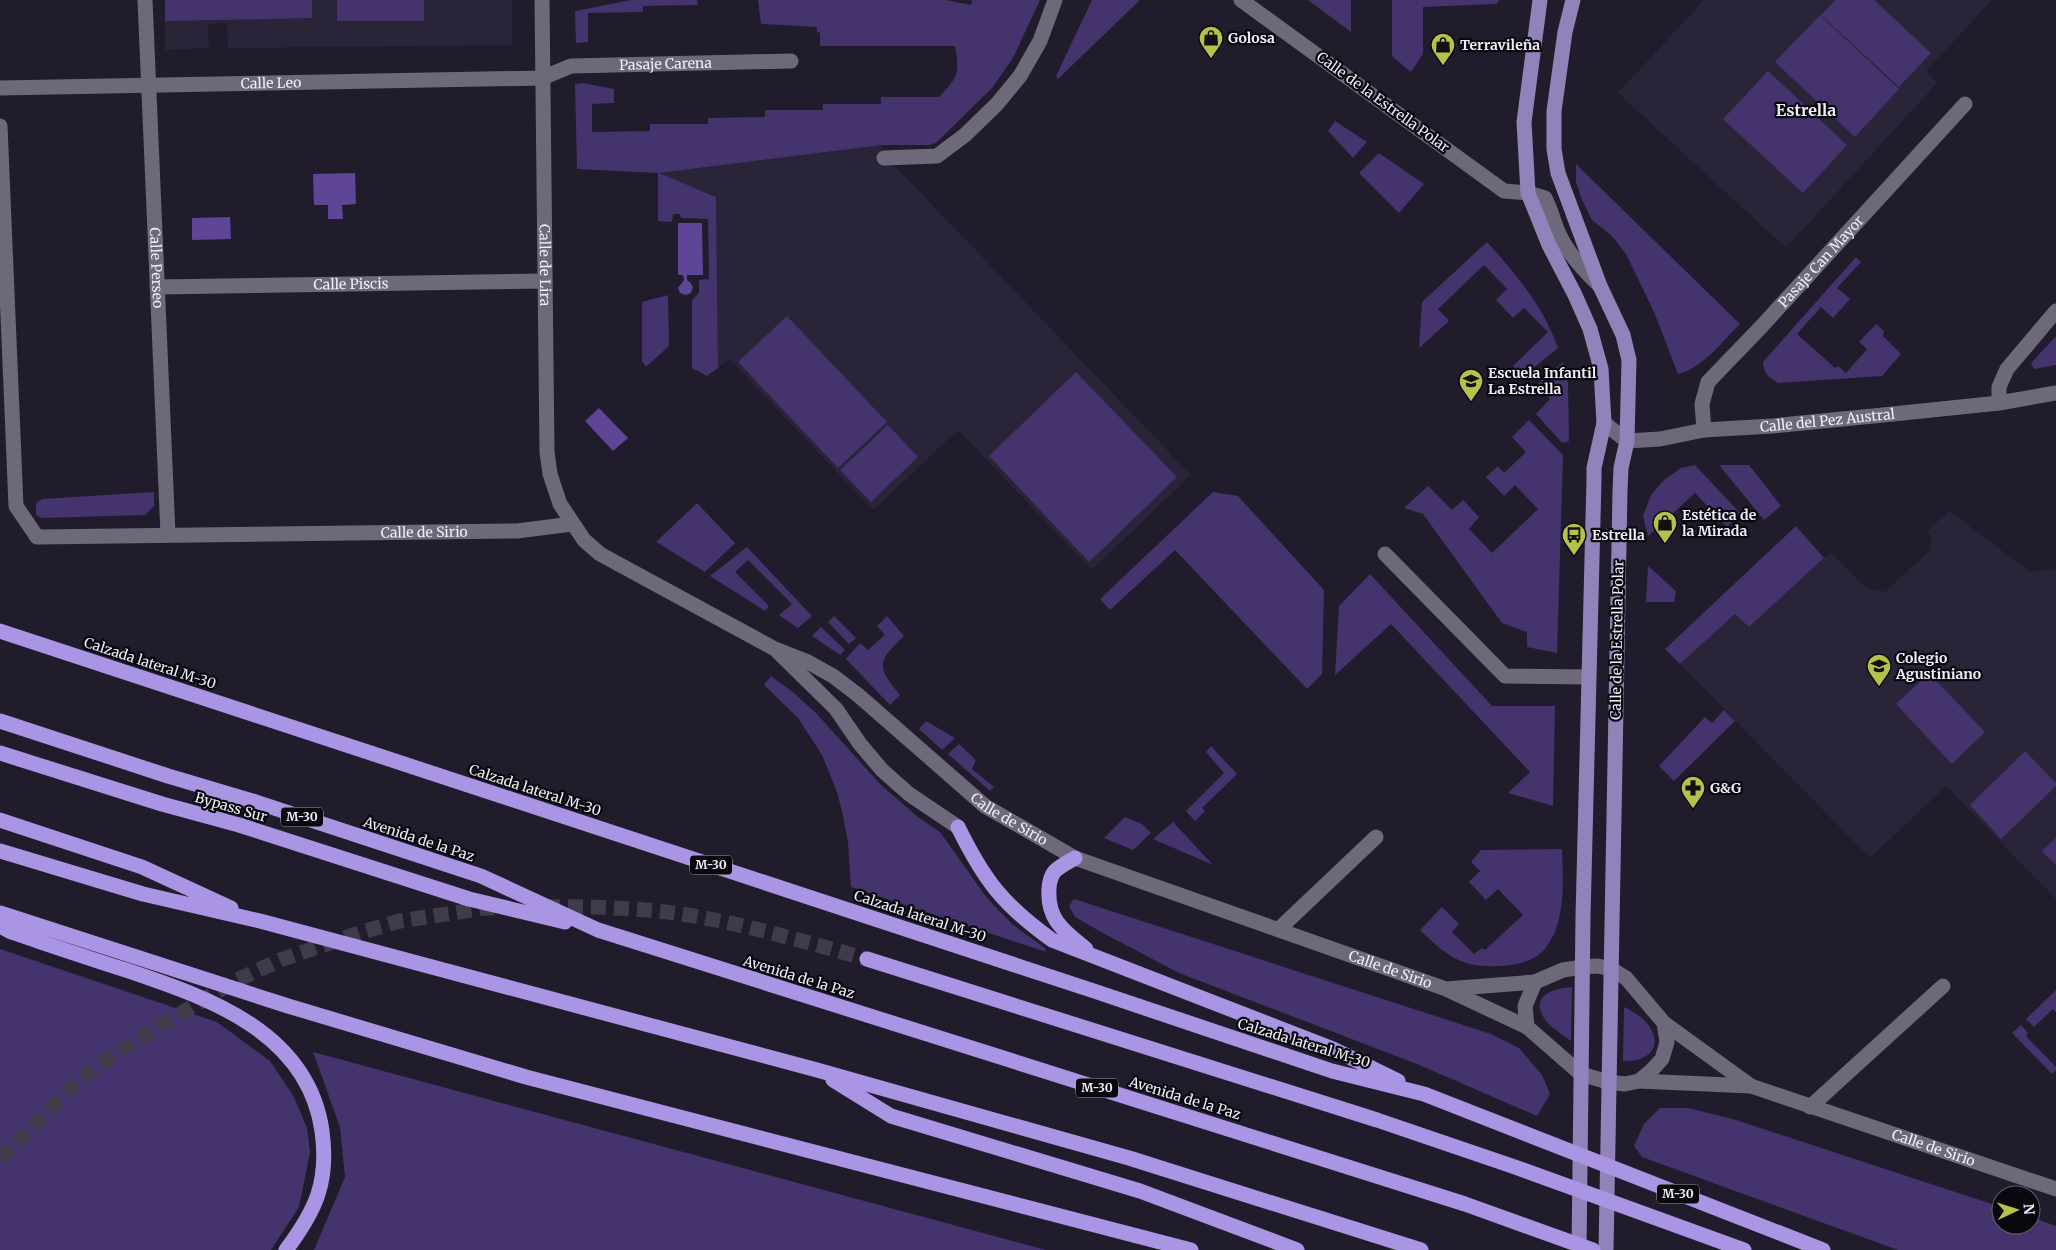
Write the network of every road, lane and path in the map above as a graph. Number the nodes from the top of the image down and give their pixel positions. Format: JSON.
{"nodes":[{"id":1,"x":145,"y":0,"type":"edge"},
{"id":2,"x":542,"y":0,"type":"edge"},
{"id":3,"x":1055,"y":0,"type":"edge"},
{"id":4,"x":1241,"y":0,"type":"edge"},
{"id":5,"x":1540,"y":0,"type":"edge"},
{"id":6,"x":1572,"y":0,"type":"edge"},
{"id":7,"x":791,"y":61,"type":"dead end"},
{"id":8,"x":542,"y":78,"type":"junction"},
{"id":9,"x":149,"y":86,"type":"junction"},
{"id":10,"x":0,"y":88,"type":"edge"},
{"id":11,"x":1965,"y":104,"type":"dead end"},
{"id":12,"x":0,"y":126,"type":"edge"},
{"id":13,"x":884,"y":158,"type":"dead end"},
{"id":14,"x":1528,"y":193,"type":"junction"},
{"id":15,"x":545,"y":281,"type":"junction"},
{"id":16,"x":1600,"y":286,"type":"junction"},
{"id":17,"x":156,"y":287,"type":"junction"},
{"id":18,"x":2056,"y":311,"type":"edge"},
{"id":19,"x":2056,"y":393,"type":"edge"},
{"id":20,"x":1999,"y":402,"type":"junction"},
{"id":21,"x":1604,"y":423,"type":"junction"},
{"id":22,"x":1704,"y":430,"type":"junction"},
{"id":23,"x":1627,"y":441,"type":"junction"},
{"id":24,"x":572,"y":524,"type":"junction"},
{"id":25,"x":168,"y":535,"type":"junction"},
{"id":26,"x":1385,"y":554,"type":"dead end"},
{"id":27,"x":0,"y":631,"type":"edge"},
{"id":28,"x":775,"y":649,"type":"junction"},
{"id":29,"x":1588,"y":677,"type":"junction"},
{"id":30,"x":0,"y":721,"type":"edge"},
{"id":31,"x":0,"y":753,"type":"edge"},
{"id":32,"x":0,"y":820,"type":"edge"},
{"id":33,"x":958,"y":827,"type":"joint"},
{"id":34,"x":1376,"y":837,"type":"dead end"},
{"id":35,"x":0,"y":852,"type":"edge"},
{"id":36,"x":1075,"y":858,"type":"junction"},
{"id":37,"x":0,"y":913,"type":"edge"},
{"id":38,"x":260,"y":921,"type":"junction"},
{"id":39,"x":0,"y":926,"type":"edge"},
{"id":40,"x":1279,"y":929,"type":"junction"},
{"id":41,"x":598,"y":930,"type":"junction"},
{"id":42,"x":867,"y":959,"type":"tunnel mouth"},
{"id":43,"x":1098,"y":959,"type":"junction"},
{"id":44,"x":1583,"y":967,"type":"junction"},
{"id":45,"x":1612,"y":969,"type":"junction"},
{"id":46,"x":1535,"y":982,"type":"junction"},
{"id":47,"x":1942,"y":986,"type":"dead end"},
{"id":48,"x":1446,"y":989,"type":"junction"},
{"id":49,"x":1664,"y":1023,"type":"junction"},
{"id":50,"x":1527,"y":1027,"type":"junction"},
{"id":51,"x":817,"y":1070,"type":"junction"},
{"id":52,"x":1581,"y":1074,"type":"junction"},
{"id":53,"x":1639,"y":1081,"type":"junction"},
{"id":54,"x":1608,"y":1082,"type":"junction"},
{"id":55,"x":1751,"y":1086,"type":"junction"},
{"id":56,"x":1424,"y":1094,"type":"junction"},
{"id":57,"x":1810,"y":1106,"type":"junction"},
{"id":58,"x":2056,"y":1189,"type":"edge"},
{"id":59,"x":286,"y":1250,"type":"edge"},
{"id":60,"x":1191,"y":1250,"type":"edge"},
{"id":61,"x":1297,"y":1250,"type":"edge"},
{"id":62,"x":1421,"y":1250,"type":"edge"},
{"id":63,"x":1579,"y":1250,"type":"edge"},
{"id":64,"x":1594,"y":1250,"type":"edge"},
{"id":65,"x":1606,"y":1250,"type":"edge"},
{"id":66,"x":1744,"y":1250,"type":"edge"},
{"id":67,"x":1823,"y":1250,"type":"edge"}],
"edges":[{"from":1,"to":9,"type":"street","name":"Calle Perseo"},
{"from":2,"to":8,"type":"street","name":"Calle de Lira"},
{"from":3,"to":13,"type":"street"},
{"from":4,"to":14,"type":"street","name":"Calle de la Estrella Polar"},
{"from":5,"to":14,"type":"main road"},
{"from":6,"to":16,"type":"main road"},
{"from":7,"to":8,"type":"street","name":"Pasaje Carena"},
{"from":8,"to":9,"type":"street","name":"Calle Leo"},
{"from":8,"to":15,"type":"street","name":"Calle de Lira"},
{"from":9,"to":10,"type":"street","name":"Calle Leo"},
{"from":9,"to":17,"type":"street","name":"Calle Perseo"},
{"from":11,"to":22,"type":"street","name":"Pasaje Can Mayor"},
{"from":12,"to":25,"type":"street","name":"Calle de Sirio"},
{"from":14,"to":16,"type":"street","name":"Calle de la Estrella Polar"},
{"from":14,"to":21,"type":"main road","name":"Calle de la Estrella Polar"},
{"from":15,"to":17,"type":"street","name":"Calle Piscis"},
{"from":15,"to":24,"type":"street","name":"Calle de Lira"},
{"from":16,"to":23,"type":"main road","name":"Calle de la Estrella Polar"},
{"from":17,"to":25,"type":"street","name":"Calle Perseo"},
{"from":18,"to":20,"type":"street"},
{"from":19,"to":20,"type":"street","name":"Calle del Pez Austral"},
{"from":20,"to":22,"type":"street","name":"Calle del Pez Austral"},
{"from":21,"to":23,"type":"street"},
{"from":21,"to":29,"type":"main road","name":"Calle de la Estrella Polar"},
{"from":22,"to":23,"type":"street","name":"Calle del Pez Austral"},
{"from":23,"to":45,"type":"main road","name":"Calle de la Estrella Polar"},
{"from":24,"to":25,"type":"street","name":"Calle de Sirio"},
{"from":24,"to":28,"type":"street","name":"Calle de Sirio"},
{"from":26,"to":29,"type":"street","name":"Calle de la Estrella Polar"},
{"from":27,"to":56,"type":"highway","name":"Calzada lateral M-30","number":"M-30"},
{"from":28,"to":33,"type":"street","name":"Calle de Sirio"},
{"from":28,"to":36,"type":"street","name":"Calle de Sirio"},
{"from":29,"to":44,"type":"main road","name":"Calle de la Estrella Polar"},
{"from":30,"to":41,"type":"highway","name":"Avenida de la Paz","number":"M-30"},
{"from":31,"to":41,"type":"highway","name":"Bypass Sur","number":"M-30"},
{"from":32,"to":38,"type":"highway"},
{"from":33,"to":43,"type":"highway"},
{"from":34,"to":40,"type":"street"},
{"from":35,"to":38,"type":"highway"},
{"from":36,"to":40,"type":"street","name":"Calle de Sirio"},
{"from":36,"to":43,"type":"highway"},
{"from":37,"to":60,"type":"highway"},
{"from":38,"to":51,"type":"highway"},
{"from":39,"to":59,"type":"highway"},
{"from":40,"to":48,"type":"street","name":"Calle de Sirio"},
{"from":41,"to":64,"type":"highway","name":"Avenida de la Paz","number":"M-30"},
{"from":42,"to":66,"type":"highway"},
{"from":43,"to":56,"type":"highway"},
{"from":44,"to":45,"type":"street","name":"Calle de Sirio"},
{"from":44,"to":46,"type":"street","name":"Calle de Sirio"},
{"from":44,"to":52,"type":"main road","name":"Calle de la Estrella Polar"},
{"from":45,"to":49,"type":"street","name":"Calle de Sirio"},
{"from":45,"to":54,"type":"main road","name":"Calle de la Estrella Polar"},
{"from":46,"to":48,"type":"street","name":"Calle de Sirio"},
{"from":46,"to":50,"type":"street"},
{"from":47,"to":57,"type":"street"},
{"from":48,"to":50,"type":"street","name":"Calle de Sirio"},
{"from":49,"to":53,"type":"street"},
{"from":49,"to":55,"type":"street","name":"Calle de Sirio"},
{"from":50,"to":52,"type":"street","name":"Calle de Sirio"},
{"from":51,"to":61,"type":"highway"},
{"from":51,"to":62,"type":"highway"},
{"from":52,"to":54,"type":"street","name":"Calle de Sirio"},
{"from":52,"to":63,"type":"main road","name":"Calle de la Estrella Polar"},
{"from":53,"to":54,"type":"street","name":"Calle de Sirio"},
{"from":53,"to":55,"type":"street","name":"Calle de Sirio"},
{"from":54,"to":65,"type":"main road","name":"Calle de la Estrella Polar"},
{"from":55,"to":57,"type":"street","name":"Calle de Sirio"},
{"from":56,"to":67,"type":"highway","name":"Calzada lateral M-30","number":"M-30"},
{"from":57,"to":58,"type":"street","name":"Calle de Sirio"}]}
